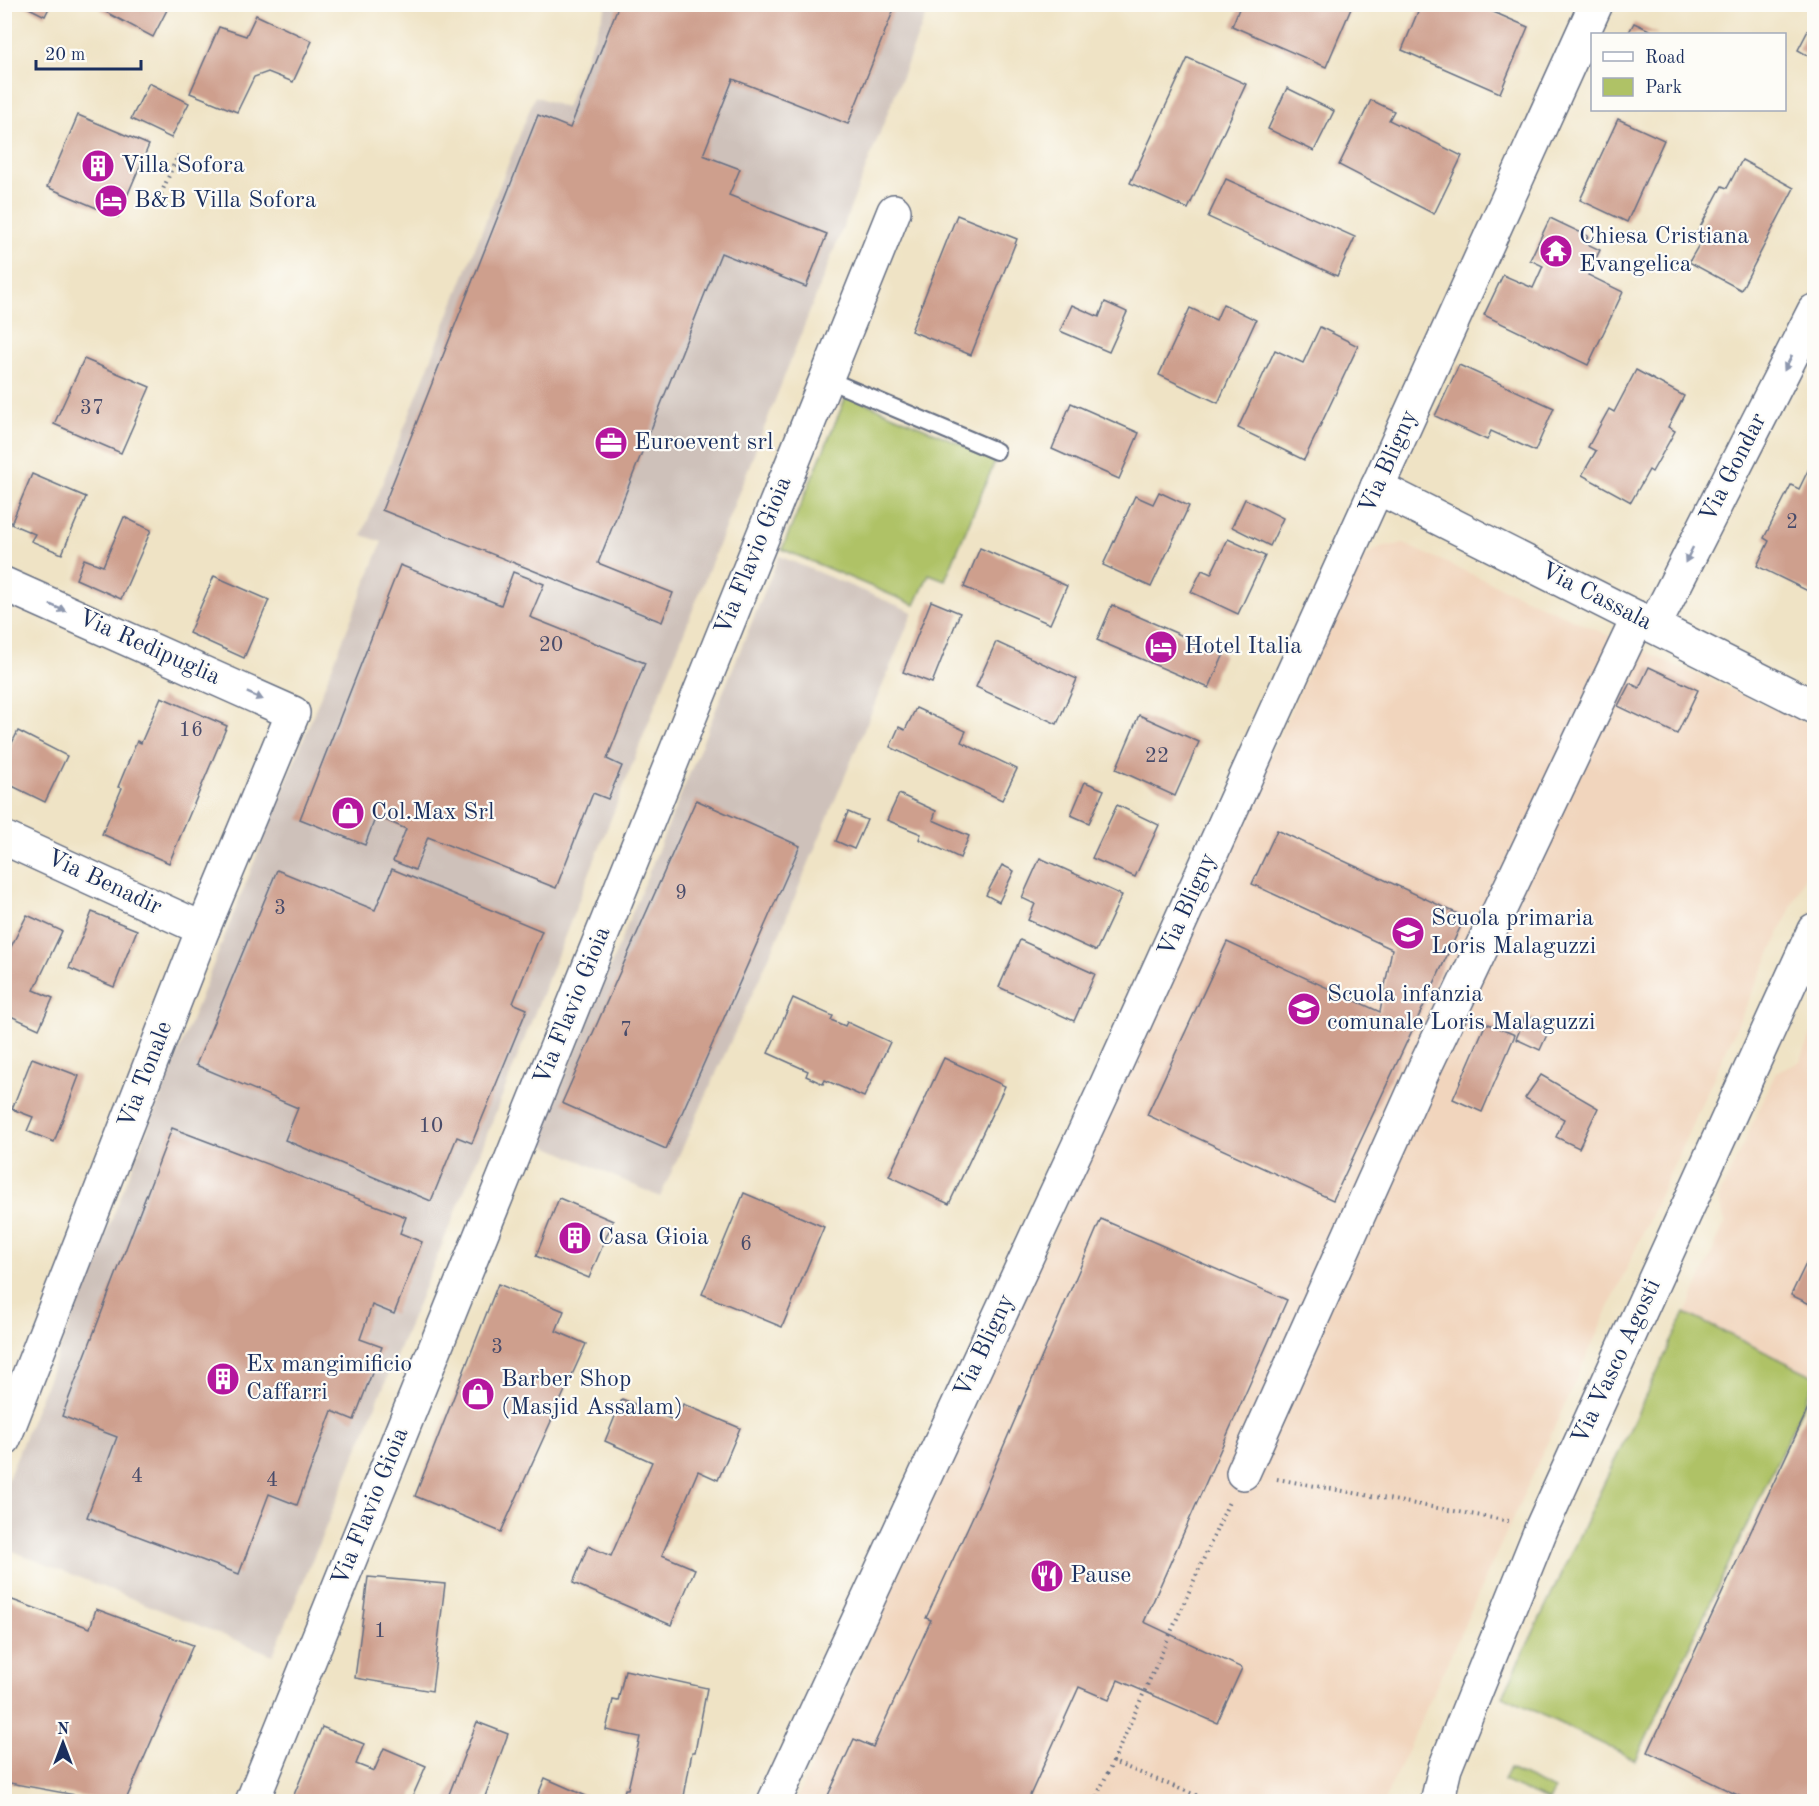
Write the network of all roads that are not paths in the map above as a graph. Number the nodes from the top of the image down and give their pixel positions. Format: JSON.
{"nodes":[{"id":1,"x":1596,"y":4,"type":"edge"},
{"id":2,"x":894,"y":211,"type":"dead end"},
{"id":3,"x":1815,"y":311,"type":"edge"},
{"id":4,"x":826,"y":379,"type":"junction"},
{"id":5,"x":996,"y":451,"type":"dead end"},
{"id":6,"x":1377,"y":487,"type":"junction"},
{"id":7,"x":4,"y":584,"type":"edge"},
{"id":8,"x":1646,"y":622,"type":"junction"},
{"id":9,"x":1815,"y":707,"type":"edge"},
{"id":10,"x":293,"y":713,"type":"joint"},
{"id":11,"x":4,"y":838,"type":"edge"},
{"id":12,"x":203,"y":929,"type":"junction"},
{"id":13,"x":1815,"y":930,"type":"edge"},
{"id":14,"x":4,"y":1439,"type":"edge"},
{"id":15,"x":1243,"y":1473,"type":"road end"},
{"id":16,"x":1438,"y":1800,"type":"edge"},
{"id":17,"x":252,"y":1802,"type":"edge"},
{"id":18,"x":774,"y":1802,"type":"edge"}],
"edges":[{"from":1,"to":6,"type":"street","name":"Via Bligny"},
{"from":2,"to":4,"type":"street","name":"Via Flavio Gioia"},
{"from":3,"to":8,"type":"street","name":"Via Gondar","one_way":true},
{"from":4,"to":5,"type":"lane"},
{"from":4,"to":17,"type":"street","name":"Via Flavio Gioia"},
{"from":6,"to":8,"type":"street","name":"Via Cassala"},
{"from":6,"to":18,"type":"street","name":"Via Bligny"},
{"from":7,"to":10,"type":"street","name":"Via Redipuglia","one_way":true},
{"from":8,"to":9,"type":"street","name":"Via Cassala"},
{"from":8,"to":15,"type":"street","name":"Via Gondar"},
{"from":10,"to":12,"type":"street","name":"Via Tonale"},
{"from":11,"to":12,"type":"street","name":"Via Benadir"},
{"from":12,"to":14,"type":"street","name":"Via Tonale"},
{"from":13,"to":16,"type":"street","name":"Via Vasco Agosti"}]}
